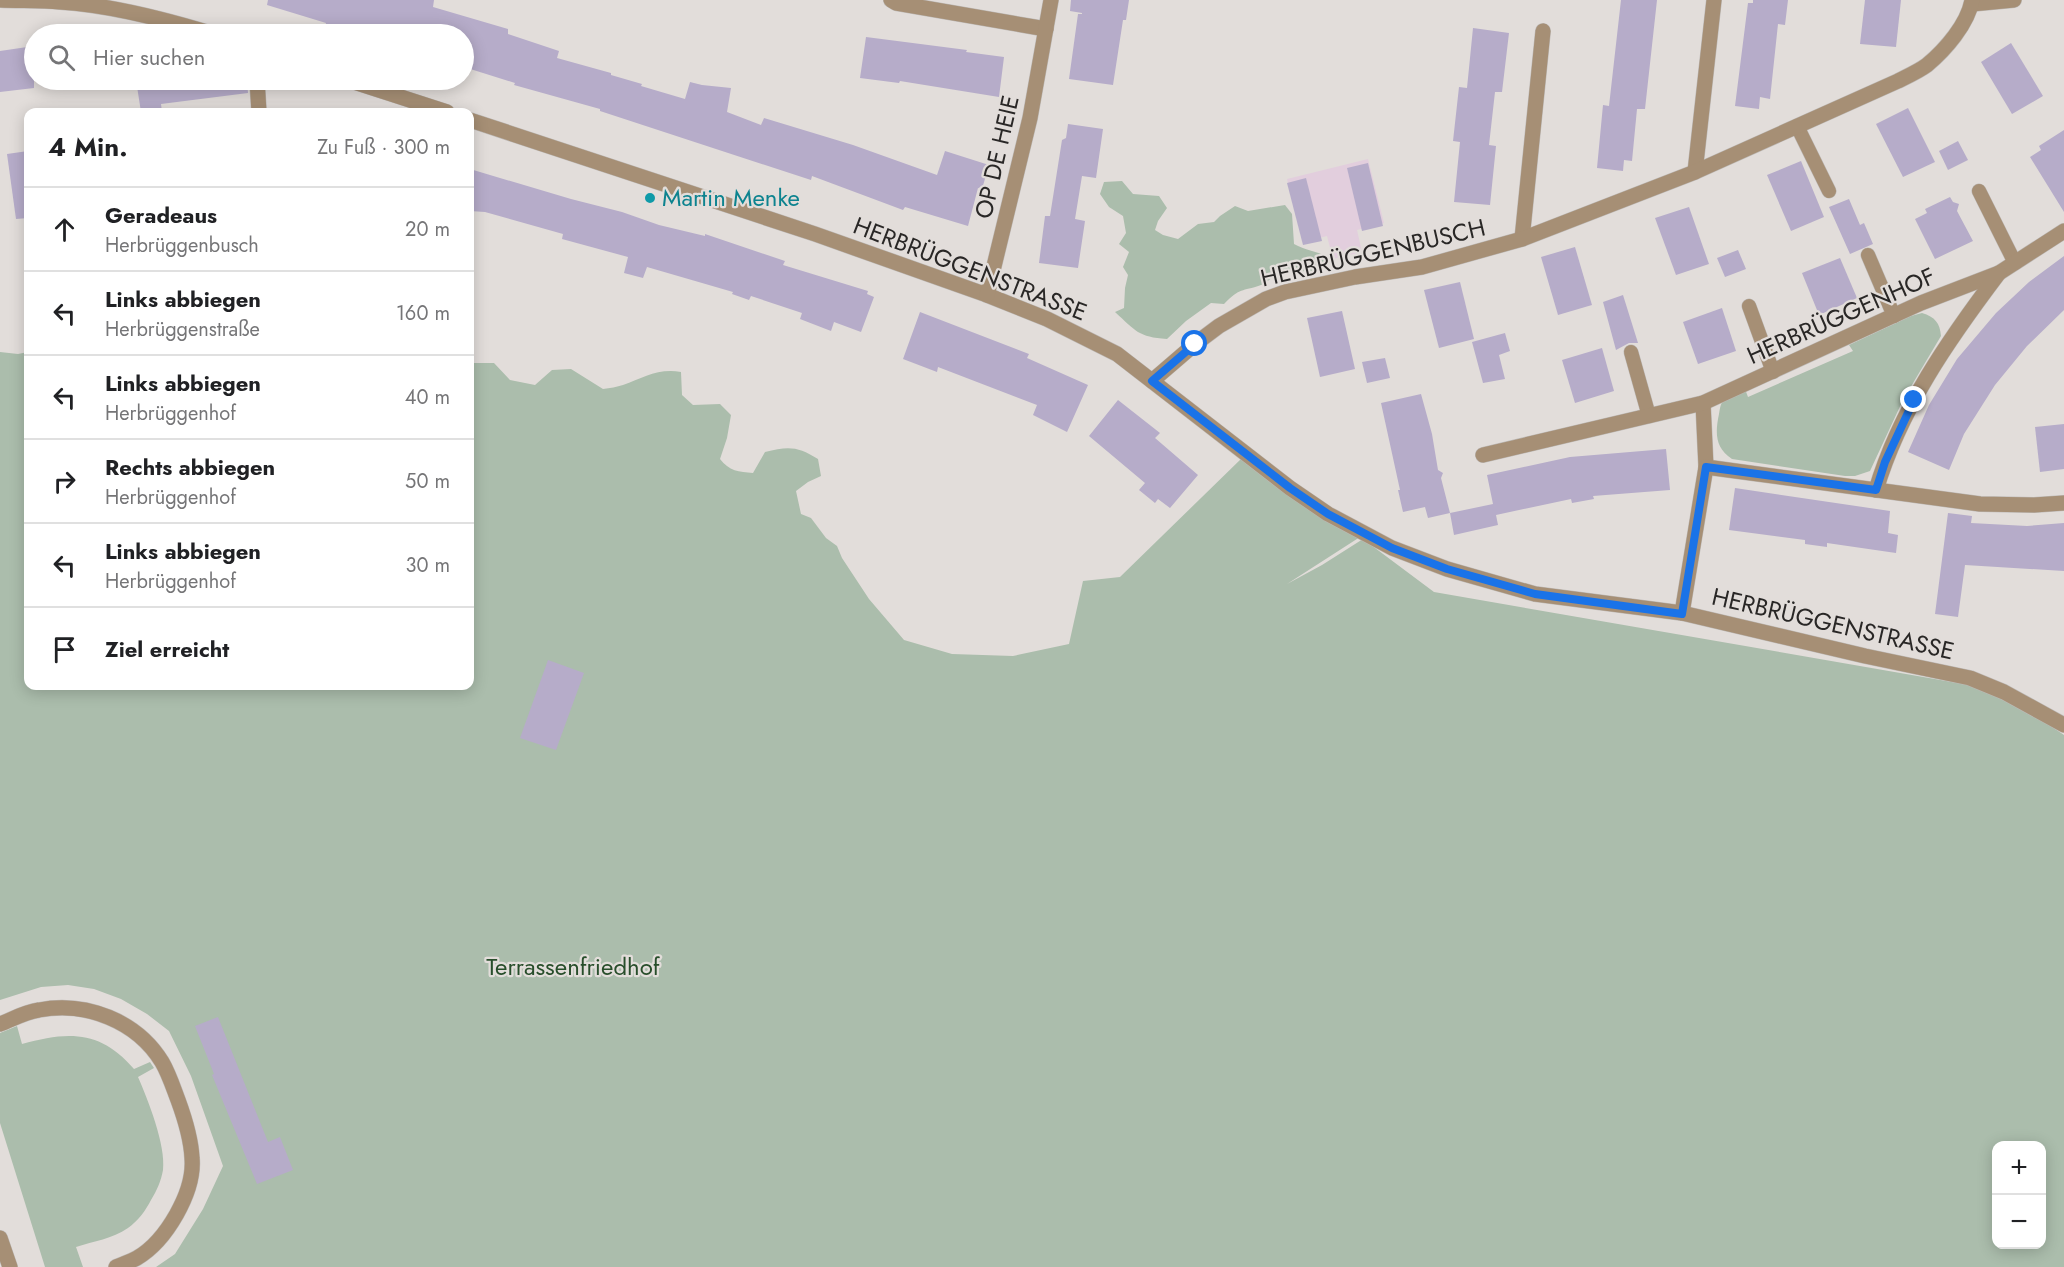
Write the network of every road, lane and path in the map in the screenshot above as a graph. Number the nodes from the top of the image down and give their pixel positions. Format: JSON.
{"nodes":[{"id":1,"x":0,"y":0,"type":"edge"},
{"id":2,"x":891,"y":0,"type":"edge"},
{"id":3,"x":1051,"y":0,"type":"edge"},
{"id":4,"x":1714,"y":0,"type":"edge"},
{"id":5,"x":2014,"y":0,"type":"edge"},
{"id":6,"x":1972,"y":2,"type":"edge"},
{"id":7,"x":135,"y":7,"type":"edge"},
{"id":8,"x":178,"y":24,"type":"edge"},
{"id":9,"x":1046,"y":29,"type":"junction"},
{"id":10,"x":1543,"y":31,"type":"dead end"},
{"id":11,"x":258,"y":90,"type":"edge"},
{"id":12,"x":379,"y":90,"type":"edge"},
{"id":13,"x":259,"y":108,"type":"edge"},
{"id":14,"x":435,"y":108,"type":"edge"},
{"id":15,"x":474,"y":121,"type":"edge"},
{"id":16,"x":1797,"y":126,"type":"junction"},
{"id":17,"x":1695,"y":172,"type":"junction"},
{"id":18,"x":1979,"y":190,"type":"dead end"},
{"id":19,"x":1829,"y":191,"type":"dead end"},
{"id":20,"x":2064,"y":231,"type":"edge"},
{"id":21,"x":1522,"y":239,"type":"junction"},
{"id":22,"x":1868,"y":255,"type":"dead end"},
{"id":23,"x":2015,"y":263,"type":"junction"},
{"id":24,"x":1999,"y":273,"type":"junction"},
{"id":25,"x":987,"y":295,"type":"junction"},
{"id":26,"x":1749,"y":306,"type":"dead end"},
{"id":27,"x":1894,"y":316,"type":"junction"},
{"id":28,"x":1631,"y":352,"type":"dead end"},
{"id":29,"x":1773,"y":372,"type":"junction"},
{"id":30,"x":1152,"y":381,"type":"junction"},
{"id":31,"x":1702,"y":403,"type":"junction"},
{"id":32,"x":1649,"y":416,"type":"junction"},
{"id":33,"x":1483,"y":455,"type":"dead end"},
{"id":34,"x":1706,"y":467,"type":"junction"},
{"id":35,"x":1876,"y":490,"type":"junction"},
{"id":36,"x":2064,"y":503,"type":"edge"},
{"id":37,"x":1682,"y":614,"type":"junction"},
{"id":38,"x":2064,"y":725,"type":"edge"},
{"id":39,"x":0,"y":1024,"type":"edge"},
{"id":40,"x":0,"y":1238,"type":"edge"},
{"id":41,"x":10,"y":1267,"type":"edge"},
{"id":42,"x":116,"y":1267,"type":"edge"}],
"edges":[{"from":1,"to":7,"type":"street"},
{"from":2,"to":9,"type":"street"},
{"from":3,"to":9,"type":"street","name":"OP DE HEIE"},
{"from":4,"to":17,"type":"street"},
{"from":5,"to":6,"type":"street","name":"HERBRÜGGENBUSCH"},
{"from":6,"to":16,"type":"street","name":"HERBRÜGGENBUSCH"},
{"from":7,"to":8,"type":"street"},
{"from":9,"to":25,"type":"street","name":"OP DE HEIE"},
{"from":10,"to":21,"type":"street","name":"HERBRÜGGENBUSCH"},
{"from":11,"to":13,"type":"street"},
{"from":12,"to":14,"type":"street"},
{"from":15,"to":25,"type":"street","name":"HERBRÜGGENSTRASSE"},
{"from":16,"to":17,"type":"street","name":"HERBRÜGGENBUSCH"},
{"from":16,"to":19,"type":"lane"},
{"from":17,"to":21,"type":"street","name":"HERBRÜGGENBUSCH"},
{"from":18,"to":23,"type":"lane"},
{"from":20,"to":23,"type":"street","name":"HERBRÜGGENHOF"},
{"from":21,"to":30,"type":"street","name":"HERBRÜGGENBUSCH"},
{"from":22,"to":27,"type":"lane"},
{"from":23,"to":24,"type":"street","name":"HERBRÜGGENHOF"},
{"from":24,"to":27,"type":"street","name":"HERBRÜGGENHOF"},
{"from":24,"to":35,"type":"street","name":"HERBRÜGGENHOF"},
{"from":25,"to":30,"type":"street","name":"HERBRÜGGENSTRASSE"},
{"from":26,"to":29,"type":"lane"},
{"from":27,"to":29,"type":"street","name":"HERBRÜGGENHOF"},
{"from":28,"to":32,"type":"lane"},
{"from":29,"to":31,"type":"street","name":"HERBRÜGGENHOF"},
{"from":30,"to":37,"type":"street","name":"HERBRÜGGENSTRASSE"},
{"from":31,"to":32,"type":"street","name":"HERBRÜGGENHOF"},
{"from":31,"to":34,"type":"street"},
{"from":32,"to":33,"type":"street","name":"HERBRÜGGENHOF"},
{"from":34,"to":35,"type":"street"},
{"from":34,"to":37,"type":"street"},
{"from":35,"to":36,"type":"street"},
{"from":37,"to":38,"type":"street","name":"HERBRÜGGENSTRASSE"},
{"from":39,"to":42,"type":"street"},
{"from":40,"to":41,"type":"street"}]}
